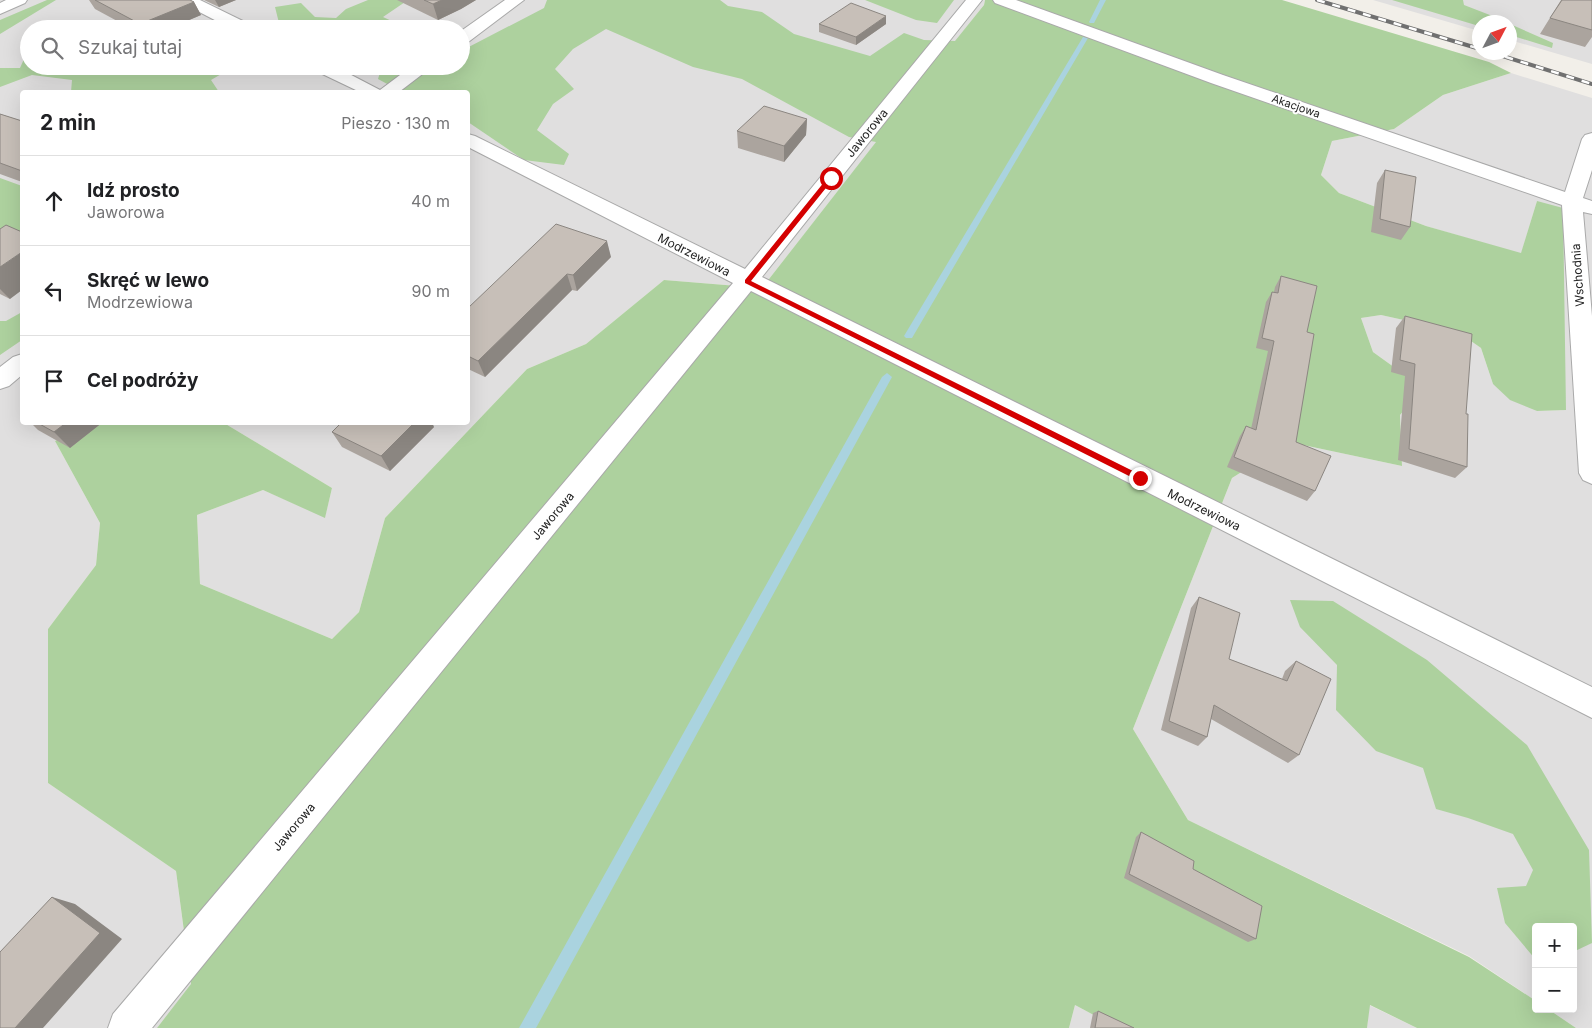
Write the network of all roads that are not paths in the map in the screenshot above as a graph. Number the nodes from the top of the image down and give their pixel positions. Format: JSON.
{"nodes":[{"id":1,"x":19,"y":0,"type":"edge"},
{"id":2,"x":188,"y":0,"type":"edge"},
{"id":3,"x":516,"y":0,"type":"edge"},
{"id":4,"x":974,"y":0,"type":"edge"},
{"id":5,"x":1001,"y":0,"type":"edge"},
{"id":6,"x":0,"y":9,"type":"edge"},
{"id":7,"x":228,"y":20,"type":"edge"},
{"id":8,"x":470,"y":33,"type":"edge"},
{"id":9,"x":338,"y":75,"type":"edge"},
{"id":10,"x":412,"y":75,"type":"edge"},
{"id":11,"x":369,"y":90,"type":"edge"},
{"id":12,"x":391,"y":90,"type":"edge"},
{"id":13,"x":1592,"y":139,"type":"edge"},
{"id":14,"x":470,"y":141,"type":"edge"},
{"id":15,"x":1582,"y":204,"type":"edge"},
{"id":16,"x":747,"y":282,"type":"junction"},
{"id":17,"x":20,"y":365,"type":"edge"},
{"id":18,"x":0,"y":380,"type":"edge"},
{"id":19,"x":1592,"y":473,"type":"edge"},
{"id":20,"x":1592,"y":703,"type":"edge"},
{"id":21,"x":127,"y":1028,"type":"edge"}],
"edges":[{"from":1,"to":6,"type":"street"},
{"from":2,"to":7,"type":"street"},
{"from":3,"to":8,"type":"street"},
{"from":4,"to":16,"type":"street","name":"Jaworowa"},
{"from":5,"to":15,"type":"street","name":"Akacjowa"},
{"from":9,"to":11,"type":"street"},
{"from":10,"to":12,"type":"street"},
{"from":13,"to":15,"type":"street","name":"Wschodnia"},
{"from":14,"to":16,"type":"street","name":"Modrzewiowa"},
{"from":15,"to":19,"type":"street","name":"Wschodnia"},
{"from":16,"to":20,"type":"street","name":"Modrzewiowa"},
{"from":16,"to":21,"type":"street","name":"Jaworowa"},
{"from":17,"to":18,"type":"street"}]}
